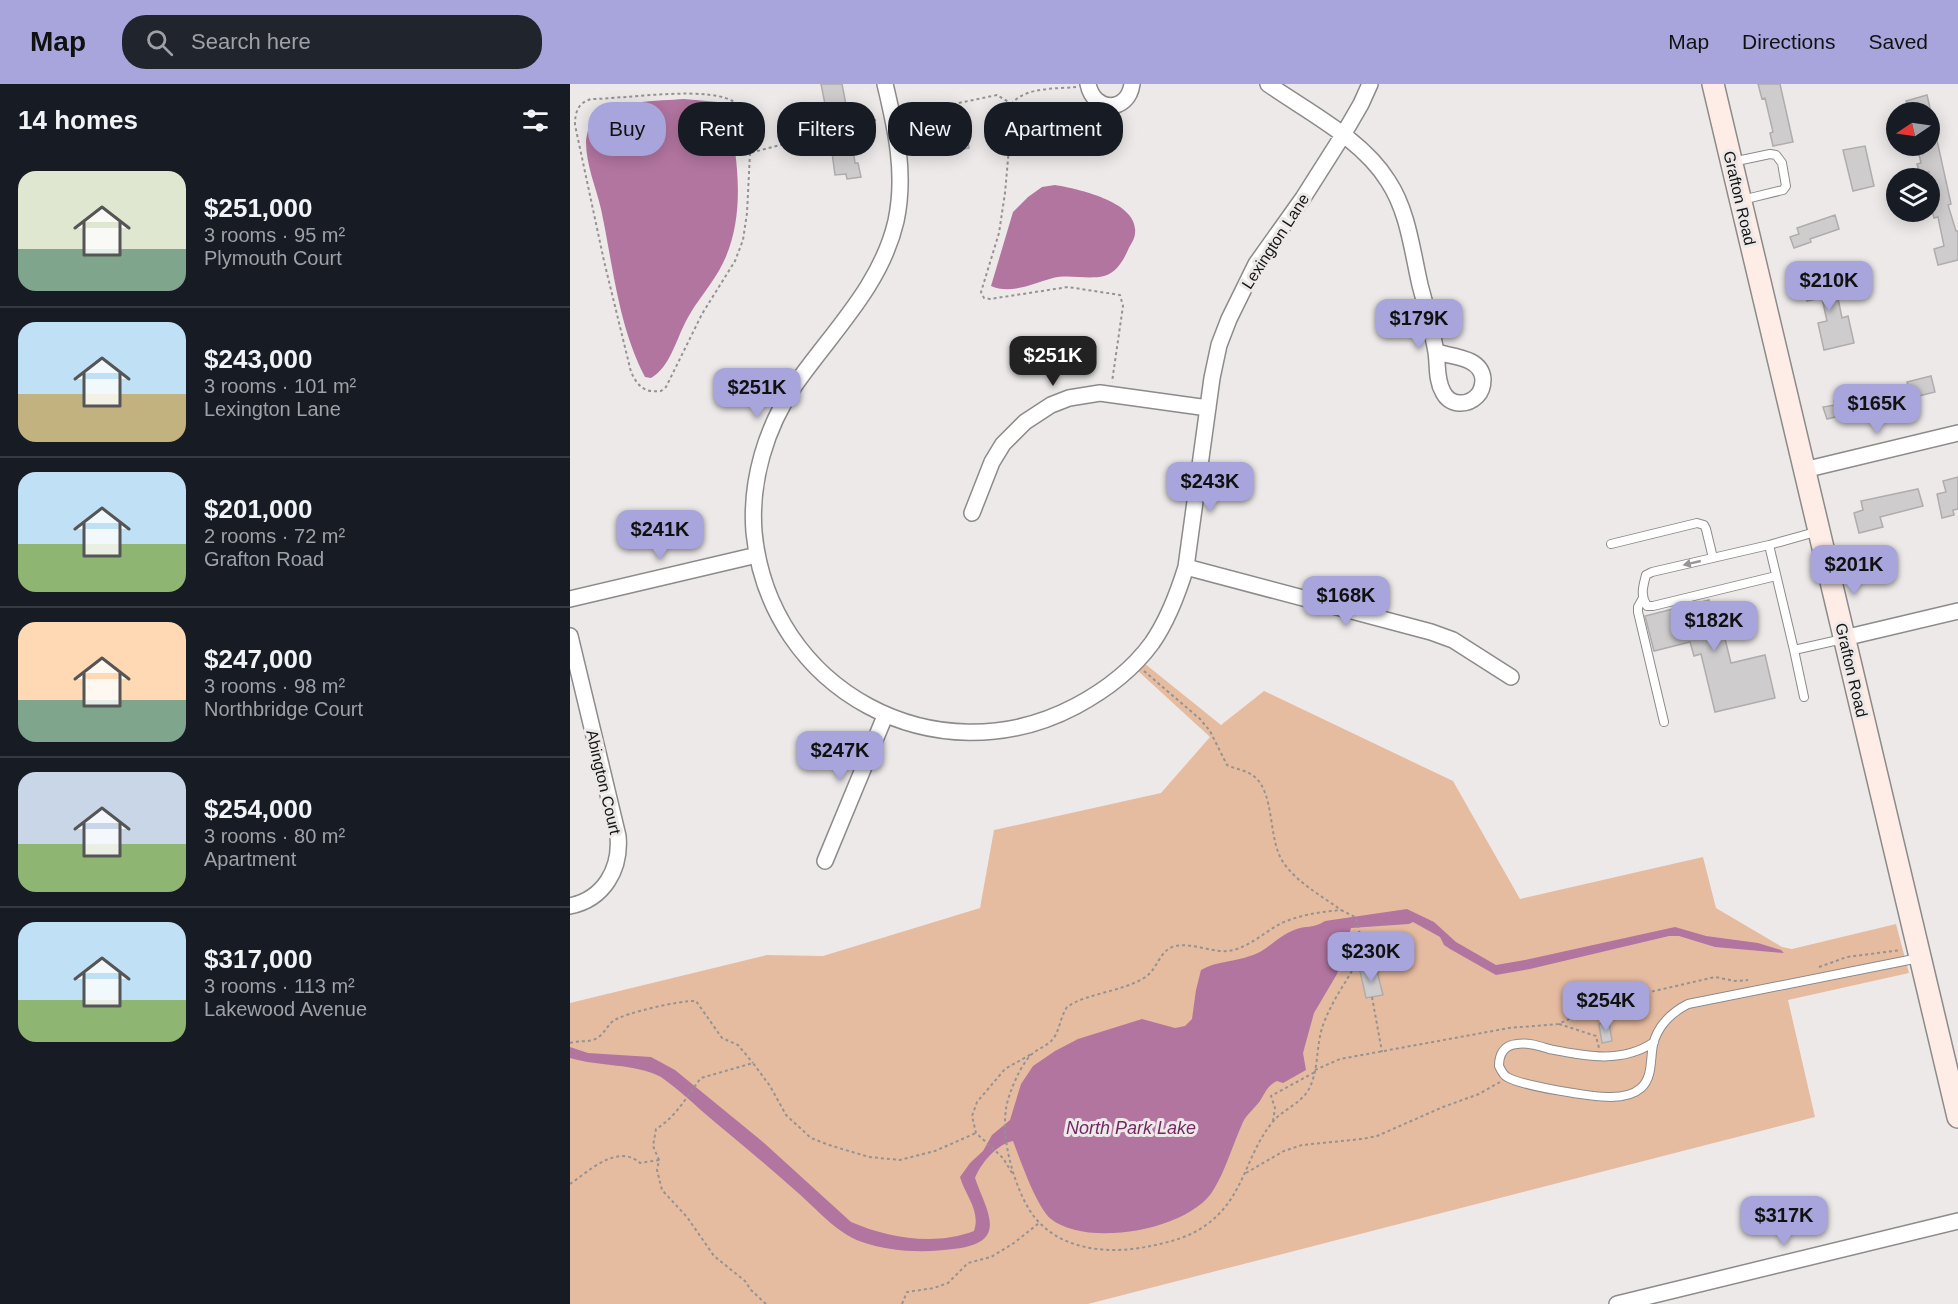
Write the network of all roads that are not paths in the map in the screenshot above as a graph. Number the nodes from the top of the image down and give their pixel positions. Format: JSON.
{"nodes":[{"id":1,"x":885,"y":84,"type":"edge"},
{"id":2,"x":1132,"y":84,"type":"edge"},
{"id":3,"x":1268,"y":84,"type":"edge"},
{"id":4,"x":1370,"y":84,"type":"edge"},
{"id":5,"x":1713,"y":84,"type":"edge"},
{"id":6,"x":1088,"y":85,"type":"edge"},
{"id":7,"x":1343,"y":135,"type":"junction"},
{"id":8,"x":1731,"y":162,"type":"junction"},
{"id":9,"x":1740,"y":200,"type":"junction"},
{"id":10,"x":1436,"y":352,"type":"dead end"},
{"id":11,"x":1208,"y":408,"type":"junction"},
{"id":12,"x":1958,"y":433,"type":"edge"},
{"id":13,"x":1804,"y":470,"type":"junction"},
{"id":14,"x":972,"y":513,"type":"dead end"},
{"id":15,"x":1819,"y":531,"type":"junction"},
{"id":16,"x":1611,"y":544,"type":"dead end"},
{"id":17,"x":1769,"y":545,"type":"junction"},
{"id":18,"x":757,"y":555,"type":"junction"},
{"id":19,"x":1713,"y":558,"type":"junction"},
{"id":20,"x":1186,"y":567,"type":"junction"},
{"id":21,"x":1776,"y":576,"type":"junction"},
{"id":22,"x":570,"y":598,"type":"edge"},
{"id":23,"x":1643,"y":598,"type":"junction"},
{"id":24,"x":1958,"y":611,"type":"edge"},
{"id":25,"x":570,"y":636,"type":"edge"},
{"id":26,"x":1844,"y":638,"type":"junction"},
{"id":27,"x":1794,"y":650,"type":"junction"},
{"id":28,"x":1511,"y":677,"type":"dead end"},
{"id":29,"x":1804,"y":698,"type":"dead end"},
{"id":30,"x":885,"y":716,"type":"junction"},
{"id":31,"x":1664,"y":722,"type":"dead end"},
{"id":32,"x":825,"y":861,"type":"dead end"},
{"id":33,"x":570,"y":906,"type":"edge"},
{"id":34,"x":1911,"y":954,"type":"junction"},
{"id":35,"x":1654,"y":1042,"type":"junction"},
{"id":36,"x":1955,"y":1093,"type":"edge"},
{"id":37,"x":1958,"y":1117,"type":"edge"},
{"id":38,"x":1958,"y":1221,"type":"edge"},
{"id":39,"x":1617,"y":1304,"type":"edge"}],
"edges":[{"from":1,"to":18,"type":"street","name":"Lexington Lane"},
{"from":2,"to":6,"type":"street"},
{"from":3,"to":7,"type":"street"},
{"from":4,"to":7,"type":"street","name":"Lexington Lane"},
{"from":5,"to":8,"type":"street","name":"Grafton Road"},
{"from":7,"to":10,"type":"street"},
{"from":7,"to":11,"type":"street","name":"Lexington Lane"},
{"from":8,"to":9,"type":"street","name":"Grafton Road"},
{"from":8,"to":9,"type":"lane"},
{"from":9,"to":13,"type":"street","name":"Grafton Road"},
{"from":11,"to":14,"type":"street"},
{"from":11,"to":20,"type":"street","name":"Lexington Lane"},
{"from":12,"to":13,"type":"street"},
{"from":13,"to":15,"type":"street","name":"Grafton Road"},
{"from":15,"to":17,"type":"lane"},
{"from":15,"to":26,"type":"street","name":"Grafton Road"},
{"from":16,"to":19,"type":"lane"},
{"from":17,"to":19,"type":"lane"},
{"from":17,"to":21,"type":"lane"},
{"from":18,"to":22,"type":"street"},
{"from":18,"to":30,"type":"street","name":"Lexington Lane"},
{"from":19,"to":23,"type":"lane","one_way":true},
{"from":20,"to":28,"type":"street"},
{"from":20,"to":30,"type":"street","name":"Lexington Lane"},
{"from":21,"to":23,"type":"lane"},
{"from":21,"to":27,"type":"lane"},
{"from":23,"to":31,"type":"lane"},
{"from":24,"to":26,"type":"street"},
{"from":25,"to":33,"type":"street","name":"Abington Court"},
{"from":26,"to":27,"type":"lane"},
{"from":26,"to":34,"type":"street","name":"Grafton Road"},
{"from":27,"to":29,"type":"lane"},
{"from":30,"to":32,"type":"street"},
{"from":34,"to":35,"type":"lane"},
{"from":34,"to":36,"type":"street","name":"Grafton Road"},
{"from":35,"to":35,"type":"lane"},
{"from":36,"to":37,"type":"street","name":"Grafton Road"},
{"from":38,"to":39,"type":"street"}]}
